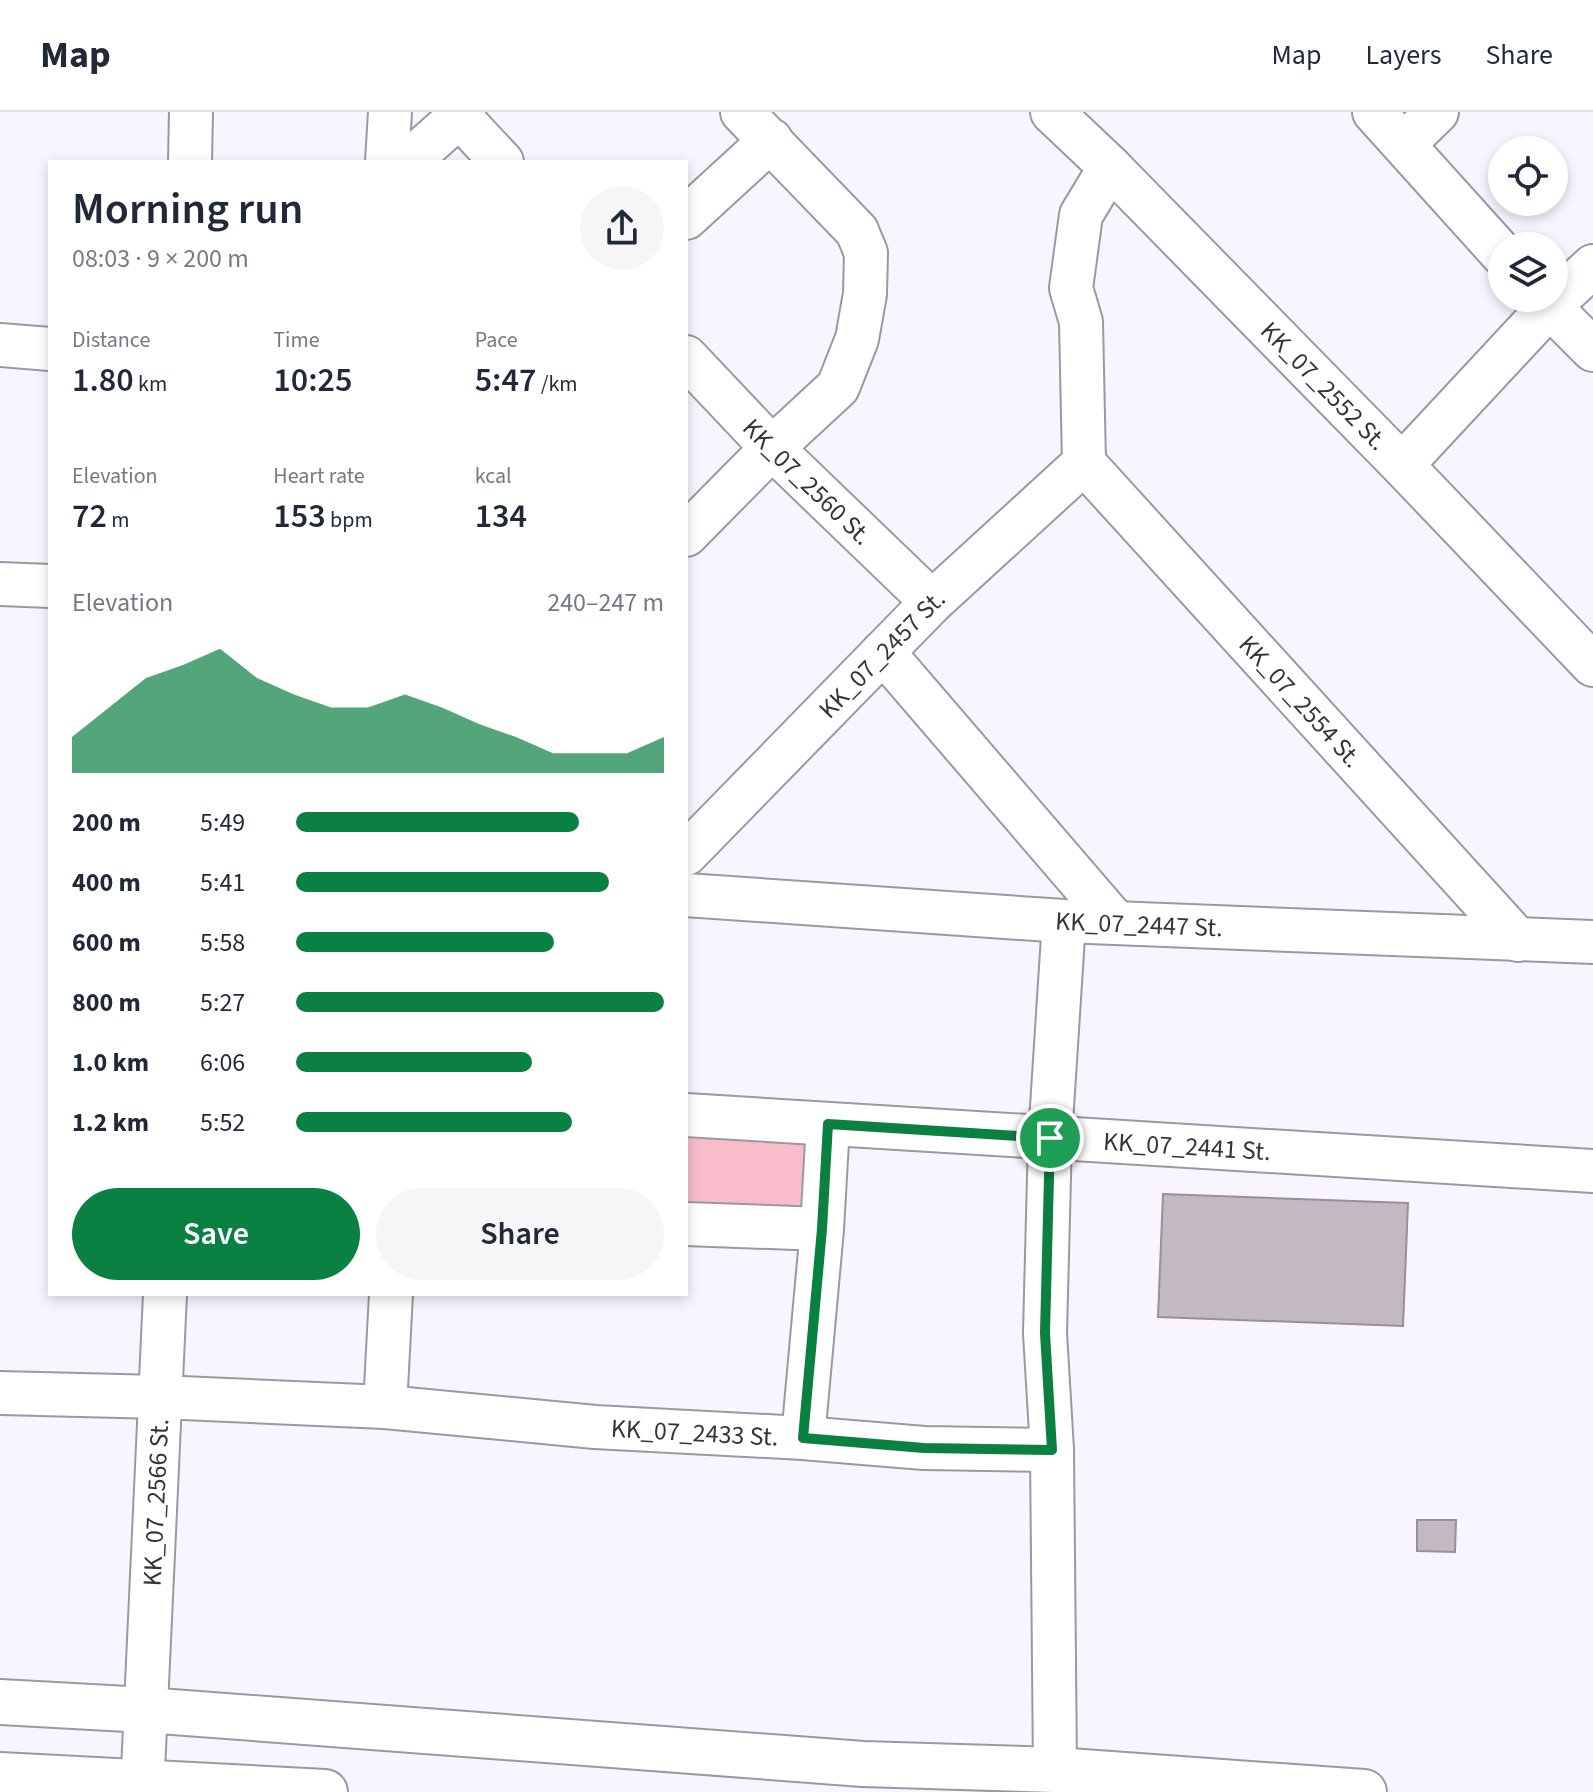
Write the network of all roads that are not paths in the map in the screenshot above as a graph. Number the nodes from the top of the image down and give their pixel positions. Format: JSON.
{"nodes":[{"id":1,"x":191,"y":112,"type":"edge"},
{"id":2,"x":390,"y":112,"type":"edge"},
{"id":3,"x":1374,"y":112,"type":"edge"},
{"id":4,"x":1437,"y":112,"type":"edge"},
{"id":5,"x":461,"y":114,"type":"edge"},
{"id":6,"x":1074,"y":119,"type":"edge"},
{"id":7,"x":757,"y":126,"type":"edge"},
{"id":8,"x":1404,"y":144,"type":"junction"},
{"id":9,"x":190,"y":160,"type":"edge"},
{"id":10,"x":387,"y":160,"type":"edge"},
{"id":11,"x":410,"y":160,"type":"edge"},
{"id":12,"x":500,"y":160,"type":"edge"},
{"id":13,"x":1110,"y":167,"type":"junction"},
{"id":14,"x":688,"y":215,"type":"edge"},
{"id":15,"x":1488,"y":238,"type":"edge"},
{"id":16,"x":1593,"y":266,"type":"edge"},
{"id":17,"x":1568,"y":285,"type":"edge"},
{"id":18,"x":1537,"y":312,"type":"edge"},
{"id":19,"x":1554,"y":312,"type":"edge"},
{"id":20,"x":0,"y":345,"type":"edge"},
{"id":21,"x":48,"y":349,"type":"edge"},
{"id":22,"x":1593,"y":350,"type":"edge"},
{"id":23,"x":688,"y":359,"type":"edge"},
{"id":24,"x":772,"y":448,"type":"junction"},
{"id":25,"x":1084,"y":463,"type":"junction"},
{"id":26,"x":1402,"y":465,"type":"junction"},
{"id":27,"x":688,"y":533,"type":"edge"},
{"id":28,"x":0,"y":584,"type":"edge"},
{"id":29,"x":48,"y":586,"type":"edge"},
{"id":30,"x":932,"y":602,"type":"junction"},
{"id":31,"x":883,"y":652,"type":"junction"},
{"id":32,"x":1593,"y":665,"type":"edge"},
{"id":33,"x":688,"y":852,"type":"edge"},
{"id":34,"x":688,"y":895,"type":"edge"},
{"id":35,"x":1064,"y":921,"type":"junction"},
{"id":36,"x":1116,"y":923,"type":"junction"},
{"id":37,"x":1518,"y":940,"type":"junction"},
{"id":38,"x":1593,"y":942,"type":"edge"},
{"id":39,"x":688,"y":1115,"type":"edge"},
{"id":40,"x":828,"y":1124,"type":"junction"},
{"id":41,"x":1050,"y":1138,"type":"junction"},
{"id":42,"x":1593,"y":1171,"type":"edge"},
{"id":43,"x":688,"y":1224,"type":"edge"},
{"id":44,"x":822,"y":1229,"type":"junction"},
{"id":45,"x":165,"y":1296,"type":"edge"},
{"id":46,"x":391,"y":1296,"type":"edge"},
{"id":47,"x":0,"y":1393,"type":"edge"},
{"id":48,"x":160,"y":1397,"type":"junction"},
{"id":49,"x":385,"y":1407,"type":"junction"},
{"id":50,"x":803,"y":1438,"type":"junction"},
{"id":51,"x":1052,"y":1450,"type":"junction"},
{"id":52,"x":0,"y":1702,"type":"edge"},
{"id":53,"x":146,"y":1710,"type":"junction"},
{"id":54,"x":1055,"y":1770,"type":"junction"},
{"id":55,"x":0,"y":1775,"type":"edge"},
{"id":56,"x":1156,"y":1784,"type":"edge"},
{"id":57,"x":142,"y":1787,"type":"edge"},
{"id":58,"x":325,"y":1792,"type":"edge"},
{"id":59,"x":1364,"y":1792,"type":"edge"}],
"edges":[{"from":1,"to":9,"type":"street"},
{"from":2,"to":10,"type":"street"},
{"from":3,"to":8,"type":"street"},
{"from":4,"to":8,"type":"street"},
{"from":5,"to":11,"type":"street"},
{"from":5,"to":12,"type":"street"},
{"from":6,"to":13,"type":"street","name":"KK_07_2552 St."},
{"from":7,"to":14,"type":"street"},
{"from":7,"to":24,"type":"street"},
{"from":8,"to":15,"type":"street"},
{"from":13,"to":25,"type":"street"},
{"from":13,"to":26,"type":"street","name":"KK_07_2552 St."},
{"from":16,"to":17,"type":"street"},
{"from":18,"to":26,"type":"street"},
{"from":19,"to":22,"type":"street"},
{"from":20,"to":21,"type":"street"},
{"from":23,"to":24,"type":"street","name":"KK_07_2560 St."},
{"from":24,"to":27,"type":"street"},
{"from":24,"to":30,"type":"street","name":"KK_07_2560 St."},
{"from":25,"to":30,"type":"street","name":"KK_07_2457 St."},
{"from":25,"to":37,"type":"street","name":"KK_07_2554 St."},
{"from":26,"to":32,"type":"street","name":"KK_07_2552 St."},
{"from":28,"to":29,"type":"street"},
{"from":30,"to":31,"type":"street","name":"KK_07_2457 St."},
{"from":31,"to":33,"type":"street","name":"KK_07_2457 St."},
{"from":31,"to":36,"type":"street"},
{"from":34,"to":35,"type":"street","name":"KK_07_2447 St."},
{"from":35,"to":36,"type":"street","name":"KK_07_2447 St."},
{"from":35,"to":41,"type":"street"},
{"from":36,"to":37,"type":"street","name":"KK_07_2447 St."},
{"from":37,"to":38,"type":"street","name":"KK_07_2447 St."},
{"from":39,"to":40,"type":"street","name":"KK_07_2441 St."},
{"from":40,"to":41,"type":"street","name":"KK_07_2441 St."},
{"from":40,"to":44,"type":"street"},
{"from":41,"to":42,"type":"street","name":"KK_07_2441 St."},
{"from":41,"to":51,"type":"street"},
{"from":43,"to":44,"type":"street"},
{"from":44,"to":50,"type":"street"},
{"from":45,"to":48,"type":"street","name":"KK_07_2566 St."},
{"from":46,"to":49,"type":"street"},
{"from":47,"to":48,"type":"street"},
{"from":48,"to":49,"type":"street","name":"KK_07_2433 St."},
{"from":48,"to":53,"type":"street","name":"KK_07_2566 St."},
{"from":49,"to":50,"type":"street","name":"KK_07_2433 St."},
{"from":50,"to":51,"type":"street","name":"KK_07_2433 St."},
{"from":51,"to":54,"type":"street"},
{"from":52,"to":53,"type":"street"},
{"from":53,"to":54,"type":"street"},
{"from":53,"to":57,"type":"street","name":"KK_07_2566 St."},
{"from":54,"to":56,"type":"street"},
{"from":55,"to":57,"type":"street"},
{"from":56,"to":59,"type":"street"},
{"from":57,"to":58,"type":"street"}]}
